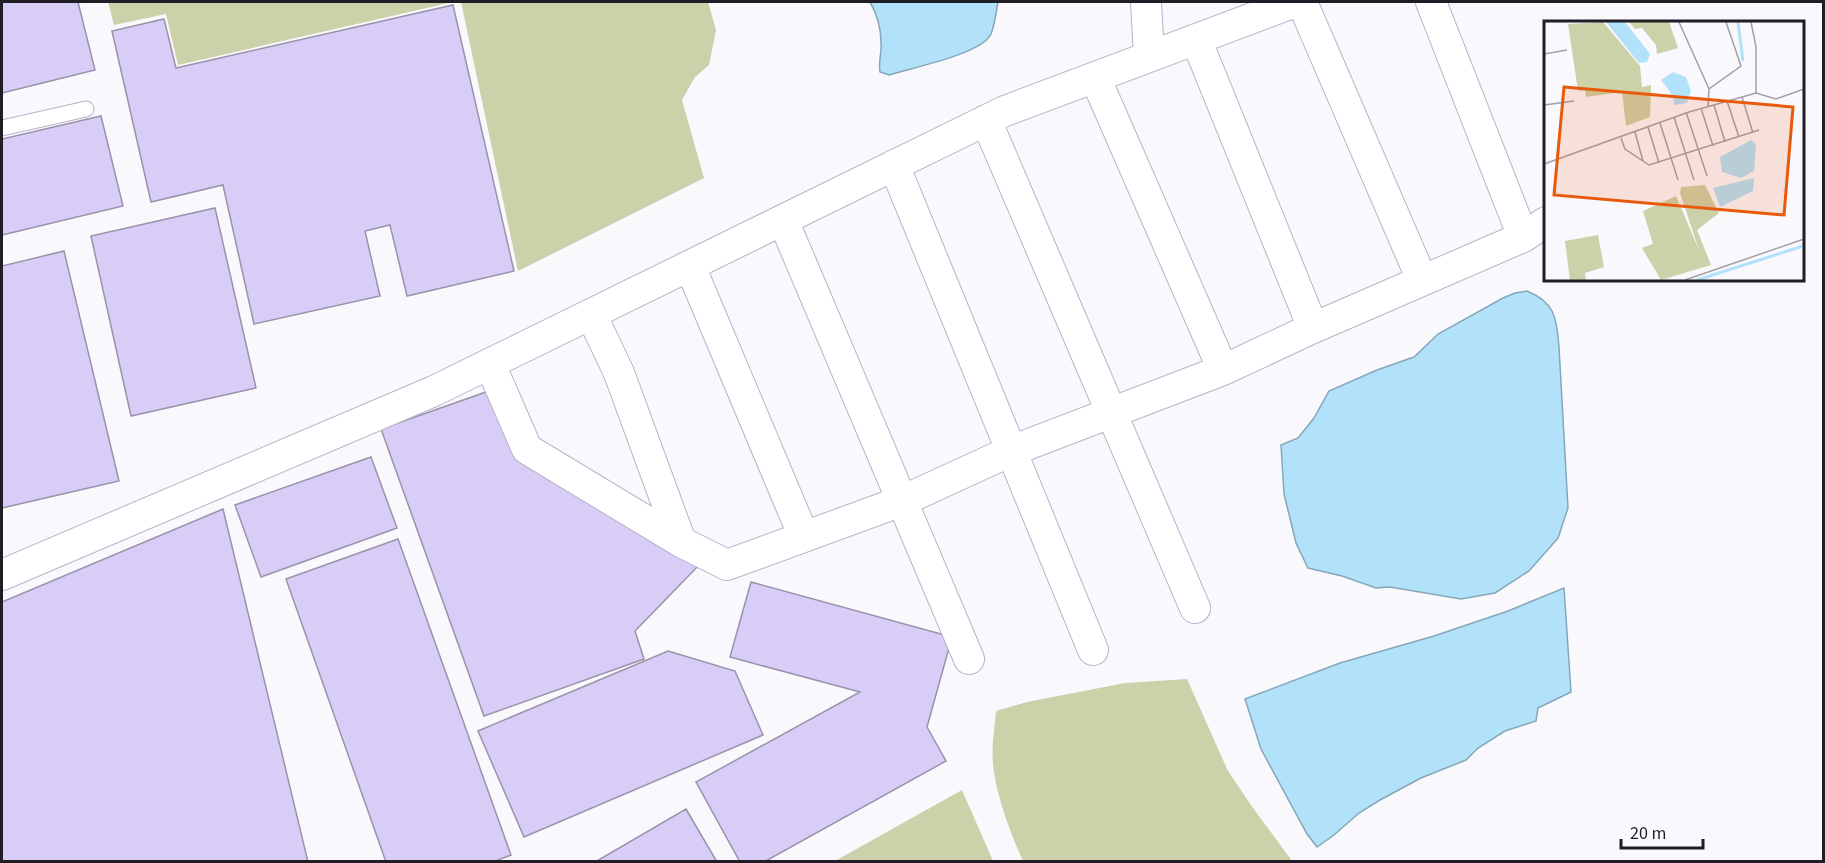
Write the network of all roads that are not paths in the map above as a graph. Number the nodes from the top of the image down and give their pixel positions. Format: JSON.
{"nodes":[{"id":1,"x":1146,"y":2,"type":"edge"},
{"id":2,"x":1295,"y":2,"type":"edge"},
{"id":3,"x":1302,"y":2,"type":"edge"},
{"id":4,"x":1431,"y":2,"type":"edge"},
{"id":5,"x":1196,"y":39,"type":"junction"},
{"id":6,"x":1149,"y":56,"type":"junction"},
{"id":7,"x":1095,"y":77,"type":"junction"},
{"id":8,"x":86,"y":109,"type":"dead end"},
{"id":9,"x":986,"y":120,"type":"junction"},
{"id":10,"x":2,"y":128,"type":"edge"},
{"id":11,"x":894,"y":165,"type":"junction"},
{"id":12,"x":783,"y":220,"type":"junction"},
{"id":13,"x":1535,"y":230,"type":"edge"},
{"id":14,"x":690,"y":266,"type":"junction"},
{"id":15,"x":1422,"y":280,"type":"junction"},
{"id":16,"x":591,"y":314,"type":"junction"},
{"id":17,"x":1313,"y":328,"type":"junction"},
{"id":18,"x":490,"y":364,"type":"junction"},
{"id":19,"x":1223,"y":370,"type":"junction"},
{"id":20,"x":1111,"y":412,"type":"junction"},
{"id":21,"x":1011,"y":451,"type":"junction"},
{"id":22,"x":902,"y":501,"type":"junction"},
{"id":23,"x":804,"y":537,"type":"junction"},
{"id":24,"x":681,"y":542,"type":"junction"},
{"id":25,"x":2,"y":575,"type":"edge"},
{"id":26,"x":1195,"y":608,"type":"dead end"},
{"id":27,"x":1093,"y":650,"type":"dead end"},
{"id":28,"x":969,"y":659,"type":"dead end"}],
"edges":[{"from":1,"to":6,"type":"street"},
{"from":2,"to":5,"type":"street"},
{"from":3,"to":15,"type":"street"},
{"from":4,"to":13,"type":"street"},
{"from":5,"to":6,"type":"street"},
{"from":5,"to":17,"type":"street"},
{"from":6,"to":7,"type":"street"},
{"from":7,"to":9,"type":"street"},
{"from":7,"to":19,"type":"street"},
{"from":8,"to":10,"type":"lane"},
{"from":9,"to":11,"type":"street"},
{"from":9,"to":20,"type":"street"},
{"from":11,"to":12,"type":"street"},
{"from":11,"to":21,"type":"street"},
{"from":12,"to":14,"type":"street"},
{"from":12,"to":22,"type":"street"},
{"from":13,"to":15,"type":"street"},
{"from":14,"to":16,"type":"street"},
{"from":14,"to":23,"type":"street"},
{"from":15,"to":17,"type":"street"},
{"from":16,"to":18,"type":"street"},
{"from":16,"to":24,"type":"street"},
{"from":17,"to":19,"type":"street"},
{"from":18,"to":24,"type":"street"},
{"from":18,"to":25,"type":"street"},
{"from":19,"to":20,"type":"street"},
{"from":20,"to":21,"type":"street"},
{"from":20,"to":26,"type":"street"},
{"from":21,"to":22,"type":"street"},
{"from":21,"to":27,"type":"street"},
{"from":22,"to":23,"type":"street"},
{"from":22,"to":28,"type":"street"},
{"from":23,"to":24,"type":"street"}]}
